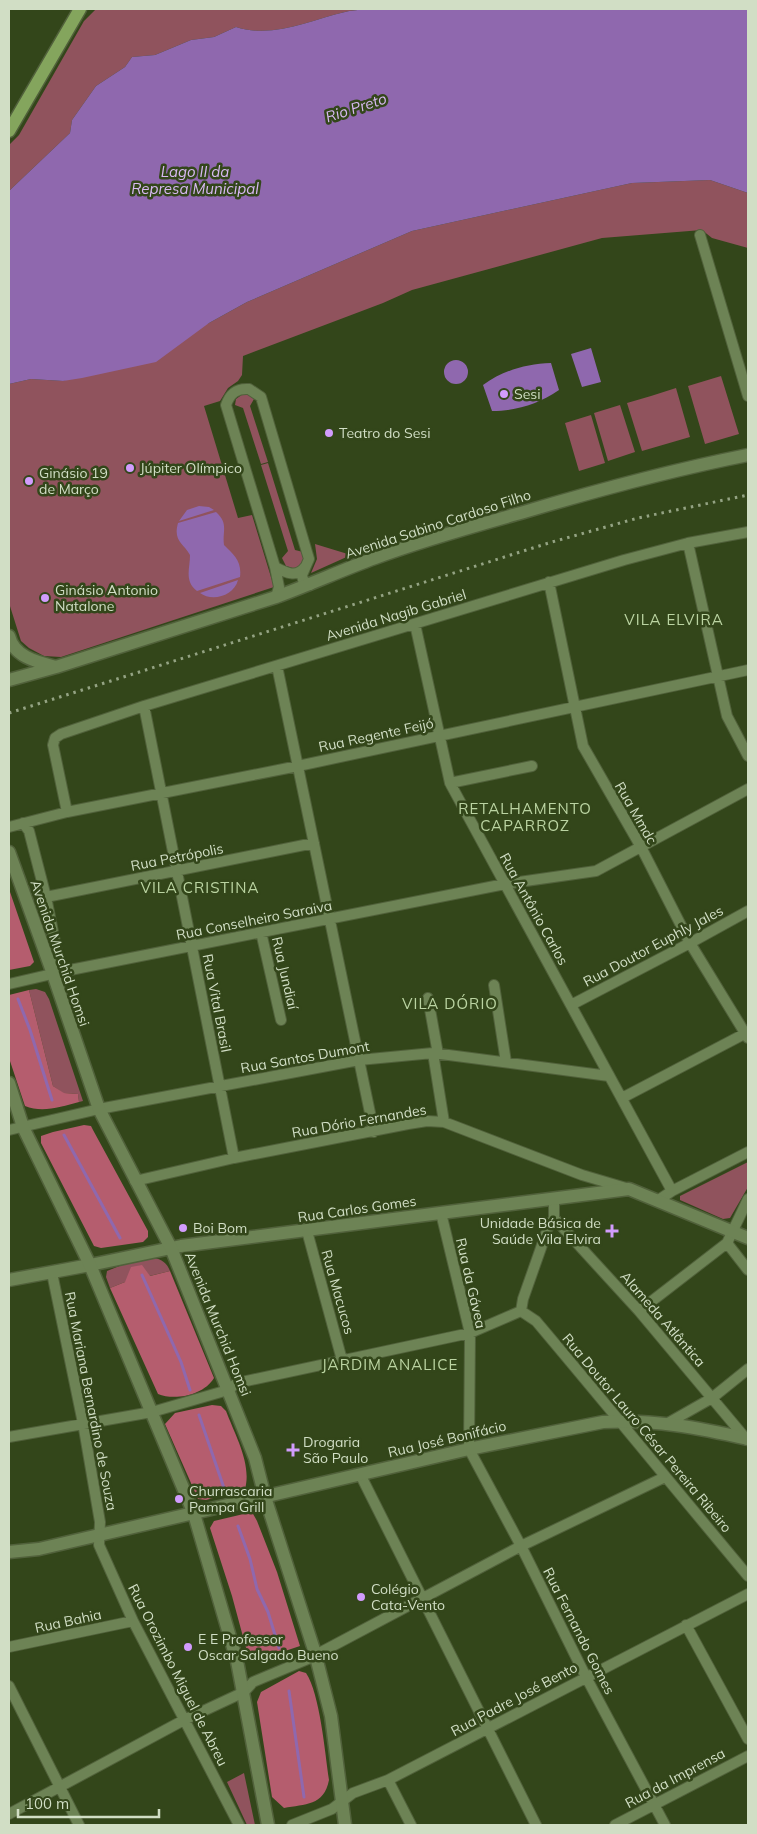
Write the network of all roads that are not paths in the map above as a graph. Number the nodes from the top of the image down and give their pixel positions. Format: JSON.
{"nodes":[{"id":1,"x":80,"y":9,"type":"edge"},
{"id":2,"x":9,"y":131,"type":"edge"},
{"id":3,"x":700,"y":235,"type":"dead end"},
{"id":4,"x":748,"y":396,"type":"edge"},
{"id":5,"x":748,"y":454,"type":"edge"},
{"id":6,"x":748,"y":532,"type":"edge"},
{"id":7,"x":688,"y":543,"type":"junction"},
{"id":8,"x":306,"y":566,"type":"junction"},
{"id":9,"x":275,"y":567,"type":"junction"},
{"id":10,"x":549,"y":582,"type":"junction"},
{"id":11,"x":305,"y":587,"type":"junction"},
{"id":12,"x":276,"y":597,"type":"junction"},
{"id":13,"x":415,"y":624,"type":"junction"},
{"id":14,"x":10,"y":639,"type":"edge"},
{"id":15,"x":9,"y":657,"type":"edge"},
{"id":16,"x":278,"y":666,"type":"junction"},
{"id":17,"x":56,"y":668,"type":"junction"},
{"id":18,"x":748,"y":670,"type":"edge"},
{"id":19,"x":718,"y":676,"type":"junction"},
{"id":20,"x":9,"y":680,"type":"edge"},
{"id":21,"x":144,"y":706,"type":"junction"},
{"id":22,"x":576,"y":707,"type":"junction"},
{"id":23,"x":439,"y":736,"type":"junction"},
{"id":24,"x":748,"y":756,"type":"edge"},
{"id":25,"x":298,"y":766,"type":"junction"},
{"id":26,"x":532,"y":766,"type":"dead end"},
{"id":27,"x":450,"y":783,"type":"junction"},
{"id":28,"x":748,"y":789,"type":"edge"},
{"id":29,"x":161,"y":794,"type":"junction"},
{"id":30,"x":67,"y":812,"type":"junction"},
{"id":31,"x":24,"y":823,"type":"junction"},
{"id":32,"x":9,"y":827,"type":"edge"},
{"id":33,"x":314,"y":844,"type":"junction"},
{"id":34,"x":641,"y":847,"type":"junction"},
{"id":35,"x":9,"y":853,"type":"edge"},
{"id":36,"x":177,"y":871,"type":"junction"},
{"id":37,"x":505,"y":884,"type":"junction"},
{"id":38,"x":46,"y":897,"type":"junction"},
{"id":39,"x":748,"y":911,"type":"edge"},
{"id":40,"x":329,"y":919,"type":"junction"},
{"id":41,"x":262,"y":932,"type":"junction"},
{"id":42,"x":690,"y":944,"type":"junction"},
{"id":43,"x":192,"y":946,"type":"junction"},
{"id":44,"x":57,"y":973,"type":"junction"},
{"id":45,"x":9,"y":984,"type":"edge"},
{"id":46,"x":494,"y":985,"type":"dead end"},
{"id":47,"x":428,"y":998,"type":"dead end"},
{"id":48,"x":571,"y":1005,"type":"junction"},
{"id":49,"x":281,"y":1020,"type":"dead end"},
{"id":50,"x":747,"y":1034,"type":"edge"},
{"id":51,"x":435,"y":1054,"type":"junction"},
{"id":52,"x":359,"y":1060,"type":"junction"},
{"id":53,"x":506,"y":1062,"type":"junction"},
{"id":54,"x":610,"y":1076,"type":"junction"},
{"id":55,"x":9,"y":1083,"type":"edge"},
{"id":56,"x":219,"y":1087,"type":"junction"},
{"id":57,"x":622,"y":1098,"type":"junction"},
{"id":58,"x":99,"y":1109,"type":"junction"},
{"id":59,"x":444,"y":1122,"type":"junction"},
{"id":60,"x":23,"y":1127,"type":"junction"},
{"id":61,"x":9,"y":1130,"type":"edge"},
{"id":62,"x":374,"y":1132,"type":"junction"},
{"id":63,"x":748,"y":1152,"type":"edge"},
{"id":64,"x":234,"y":1158,"type":"junction"},
{"id":65,"x":582,"y":1175,"type":"junction"},
{"id":66,"x":135,"y":1181,"type":"junction"},
{"id":67,"x":629,"y":1189,"type":"junction"},
{"id":68,"x":672,"y":1191,"type":"junction"},
{"id":69,"x":586,"y":1194,"type":"junction"},
{"id":70,"x":554,"y":1198,"type":"junction"},
{"id":71,"x":748,"y":1199,"type":"edge"},
{"id":72,"x":656,"y":1201,"type":"junction"},
{"id":73,"x":441,"y":1213,"type":"junction"},
{"id":74,"x":554,"y":1218,"type":"junction"},
{"id":75,"x":307,"y":1231,"type":"junction"},
{"id":76,"x":729,"y":1238,"type":"junction"},
{"id":77,"x":748,"y":1238,"type":"edge"},
{"id":78,"x":171,"y":1248,"type":"junction"},
{"id":79,"x":90,"y":1265,"type":"junction"},
{"id":80,"x":748,"y":1270,"type":"edge"},
{"id":81,"x":52,"y":1272,"type":"junction"},
{"id":82,"x":9,"y":1280,"type":"edge"},
{"id":83,"x":521,"y":1311,"type":"junction"},
{"id":84,"x":639,"y":1311,"type":"junction"},
{"id":85,"x":470,"y":1333,"type":"junction"},
{"id":86,"x":342,"y":1360,"type":"junction"},
{"id":87,"x":748,"y":1369,"type":"edge"},
{"id":88,"x":228,"y":1390,"type":"junction"},
{"id":89,"x":712,"y":1398,"type":"junction"},
{"id":90,"x":152,"y":1412,"type":"junction"},
{"id":91,"x":621,"y":1421,"type":"junction"},
{"id":92,"x":82,"y":1423,"type":"junction"},
{"id":93,"x":668,"y":1423,"type":"junction"},
{"id":94,"x":9,"y":1437,"type":"edge"},
{"id":95,"x":747,"y":1439,"type":"edge"},
{"id":96,"x":469,"y":1449,"type":"junction"},
{"id":97,"x":360,"y":1474,"type":"junction"},
{"id":98,"x":665,"y":1477,"type":"junction"},
{"id":99,"x":266,"y":1497,"type":"junction"},
{"id":100,"x":194,"y":1514,"type":"junction"},
{"id":101,"x":100,"y":1535,"type":"junction"},
{"id":102,"x":521,"y":1546,"type":"junction"},
{"id":103,"x":9,"y":1552,"type":"edge"},
{"id":104,"x":748,"y":1576,"type":"edge"},
{"id":105,"x":748,"y":1594,"type":"edge"},
{"id":106,"x":422,"y":1599,"type":"junction"},
{"id":107,"x":133,"y":1621,"type":"junction"},
{"id":108,"x":686,"y":1625,"type":"junction"},
{"id":109,"x":9,"y":1647,"type":"edge"},
{"id":110,"x":315,"y":1654,"type":"junction"},
{"id":111,"x":586,"y":1677,"type":"junction"},
{"id":112,"x":9,"y":1686,"type":"edge"},
{"id":113,"x":244,"y":1692,"type":"junction"},
{"id":114,"x":184,"y":1720,"type":"junction"},
{"id":115,"x":488,"y":1728,"type":"junction"},
{"id":116,"x":748,"y":1739,"type":"edge"},
{"id":117,"x":748,"y":1756,"type":"edge"},
{"id":118,"x":388,"y":1780,"type":"junction"},
{"id":119,"x":60,"y":1787,"type":"junction"},
{"id":120,"x":342,"y":1802,"type":"junction"},
{"id":121,"x":655,"y":1804,"type":"junction"},
{"id":122,"x":9,"y":1814,"type":"edge"},
{"id":123,"x":79,"y":1825,"type":"edge"},
{"id":124,"x":239,"y":1825,"type":"edge"},
{"id":125,"x":268,"y":1825,"type":"edge"},
{"id":126,"x":292,"y":1825,"type":"edge"},
{"id":127,"x":345,"y":1825,"type":"edge"},
{"id":128,"x":411,"y":1825,"type":"edge"},
{"id":129,"x":536,"y":1825,"type":"edge"},
{"id":130,"x":615,"y":1825,"type":"edge"},
{"id":131,"x":666,"y":1825,"type":"edge"}],
"edges":[{"from":1,"to":2,"type":"main road"},
{"from":3,"to":4,"type":"street"},
{"from":5,"to":11,"type":"main road","name":"Avenida Sabino Cardoso Filho"},
{"from":6,"to":7,"type":"street","name":"Avenida Nagib Gabriel"},
{"from":7,"to":10,"type":"street","name":"Avenida Nagib Gabriel"},
{"from":7,"to":19,"type":"street"},
{"from":8,"to":9,"type":"street"},
{"from":8,"to":9,"type":"street"},
{"from":8,"to":11,"type":"street"},
{"from":9,"to":11,"type":"street"},
{"from":9,"to":12,"type":"street"},
{"from":10,"to":13,"type":"street","name":"Avenida Nagib Gabriel"},
{"from":10,"to":22,"type":"street","name":"Rua Mmdc"},
{"from":11,"to":12,"type":"main road","name":"Avenida Sabino Cardoso Filho"},
{"from":12,"to":17,"type":"main road","name":"Avenida Sabino Cardoso Filho"},
{"from":13,"to":16,"type":"street","name":"Avenida Nagib Gabriel"},
{"from":13,"to":23,"type":"street","name":"Rua Antônio Carlos"},
{"from":14,"to":15,"type":"main road"},
{"from":14,"to":17,"type":"main road"},
{"from":16,"to":21,"type":"street","name":"Avenida Nagib Gabriel"},
{"from":16,"to":25,"type":"street"},
{"from":17,"to":20,"type":"main road","name":"Avenida Sabino Cardoso Filho"},
{"from":18,"to":19,"type":"street","name":"Rua Regente Feijó"},
{"from":19,"to":22,"type":"street","name":"Rua Regente Feijó"},
{"from":19,"to":24,"type":"street"},
{"from":21,"to":29,"type":"street","name":"Rua Vital Brasil"},
{"from":21,"to":30,"type":"street","name":"Avenida Nagib Gabriel"},
{"from":22,"to":23,"type":"street","name":"Rua Regente Feijó"},
{"from":22,"to":34,"type":"street","name":"Rua Mmdc"},
{"from":23,"to":25,"type":"street","name":"Rua Regente Feijó"},
{"from":23,"to":27,"type":"street","name":"Rua Antônio Carlos"},
{"from":25,"to":29,"type":"street","name":"Rua Regente Feijó"},
{"from":25,"to":33,"type":"street"},
{"from":26,"to":27,"type":"street"},
{"from":27,"to":37,"type":"street","name":"Rua Antônio Carlos"},
{"from":28,"to":34,"type":"street","name":"Rua Conselheiro Saraiva"},
{"from":29,"to":30,"type":"street","name":"Rua Regente Feijó"},
{"from":29,"to":36,"type":"street","name":"Rua Vital Brasil"},
{"from":30,"to":31,"type":"street","name":"Rua Regente Feijó"},
{"from":31,"to":32,"type":"street","name":"Rua Regente Feijó"},
{"from":31,"to":38,"type":"street"},
{"from":33,"to":36,"type":"street","name":"Rua Petrópolis"},
{"from":33,"to":40,"type":"street"},
{"from":34,"to":37,"type":"street","name":"Rua Conselheiro Saraiva"},
{"from":34,"to":42,"type":"street","name":"Rua Mmdc"},
{"from":35,"to":44,"type":"main road","name":"Avenida Murchid Homsi"},
{"from":36,"to":38,"type":"street","name":"Rua Petrópolis"},
{"from":36,"to":43,"type":"street","name":"Rua Vital Brasil"},
{"from":37,"to":40,"type":"street","name":"Rua Conselheiro Saraiva"},
{"from":37,"to":48,"type":"street","name":"Rua Antônio Carlos"},
{"from":38,"to":44,"type":"street"},
{"from":39,"to":42,"type":"street","name":"Rua Doutor Euphly Jales"},
{"from":40,"to":41,"type":"street","name":"Rua Conselheiro Saraiva"},
{"from":40,"to":52,"type":"street"},
{"from":41,"to":43,"type":"street","name":"Rua Conselheiro Saraiva"},
{"from":41,"to":49,"type":"street","name":"Rua Jundiaí"},
{"from":42,"to":48,"type":"street","name":"Rua Doutor Euphly Jales"},
{"from":42,"to":50,"type":"street","name":"Rua Mmdc"},
{"from":43,"to":44,"type":"street","name":"Rua Conselheiro Saraiva"},
{"from":43,"to":56,"type":"street","name":"Rua Vital Brasil"},
{"from":44,"to":45,"type":"street","name":"Rua Conselheiro Saraiva"},
{"from":44,"to":58,"type":"main road","name":"Avenida Murchid Homsi"},
{"from":46,"to":53,"type":"street"},
{"from":47,"to":51,"type":"street"},
{"from":48,"to":54,"type":"street","name":"Rua Antônio Carlos"},
{"from":50,"to":57,"type":"street"},
{"from":51,"to":52,"type":"street","name":"Rua Santos Dumont"},
{"from":51,"to":53,"type":"street","name":"Rua Santos Dumont"},
{"from":51,"to":59,"type":"street"},
{"from":52,"to":56,"type":"street","name":"Rua Santos Dumont"},
{"from":52,"to":62,"type":"street"},
{"from":53,"to":54,"type":"street","name":"Rua Santos Dumont"},
{"from":54,"to":57,"type":"street","name":"Rua Antônio Carlos"},
{"from":55,"to":60,"type":"main road"},
{"from":56,"to":58,"type":"street","name":"Rua Santos Dumont"},
{"from":56,"to":64,"type":"street","name":"Rua Vital Brasil"},
{"from":57,"to":68,"type":"street","name":"Rua Antônio Carlos"},
{"from":58,"to":60,"type":"street","name":"Rua Santos Dumont"},
{"from":58,"to":66,"type":"main road","name":"Avenida Murchid Homsi"},
{"from":59,"to":62,"type":"street","name":"Rua Dório Fernandes"},
{"from":59,"to":65,"type":"street","name":"Rua Dório Fernandes"},
{"from":60,"to":61,"type":"street","name":"Rua Santos Dumont"},
{"from":60,"to":79,"type":"main road"},
{"from":62,"to":64,"type":"street","name":"Rua Dório Fernandes"},
{"from":63,"to":68,"type":"street"},
{"from":64,"to":66,"type":"street","name":"Rua Dório Fernandes"},
{"from":65,"to":67,"type":"street","name":"Rua Dório Fernandes"},
{"from":65,"to":69,"type":"street"},
{"from":66,"to":78,"type":"main road","name":"Avenida Murchid Homsi"},
{"from":67,"to":69,"type":"main road","name":"Rua Carlos Gomes"},
{"from":67,"to":72,"type":"main road"},
{"from":68,"to":72,"type":"street"},
{"from":69,"to":70,"type":"main road","name":"Rua Carlos Gomes"},
{"from":70,"to":73,"type":"main road","name":"Rua Carlos Gomes"},
{"from":70,"to":74,"type":"street"},
{"from":71,"to":76,"type":"street"},
{"from":72,"to":76,"type":"main road"},
{"from":73,"to":75,"type":"main road","name":"Rua Carlos Gomes"},
{"from":73,"to":85,"type":"street","name":"Rua da Gávea"},
{"from":74,"to":83,"type":"street"},
{"from":74,"to":84,"type":"street","name":"Alameda Atlântica"},
{"from":75,"to":78,"type":"main road","name":"Rua Carlos Gomes"},
{"from":75,"to":86,"type":"street","name":"Rua Macucos"},
{"from":76,"to":77,"type":"main road"},
{"from":76,"to":80,"type":"street"},
{"from":76,"to":84,"type":"street"},
{"from":78,"to":79,"type":"main road","name":"Rua Carlos Gomes"},
{"from":78,"to":88,"type":"main road","name":"Avenida Murchid Homsi"},
{"from":79,"to":81,"type":"main road","name":"Rua Carlos Gomes"},
{"from":79,"to":90,"type":"main road"},
{"from":81,"to":82,"type":"main road","name":"Rua Carlos Gomes"},
{"from":81,"to":92,"type":"street","name":"Rua Mariana Bernardino de Souza"},
{"from":83,"to":85,"type":"street"},
{"from":83,"to":91,"type":"street","name":"Rua Doutor Lauro César Pereira Ribeiro"},
{"from":84,"to":89,"type":"street","name":"Alameda Atlântica"},
{"from":85,"to":86,"type":"street"},
{"from":85,"to":96,"type":"street","name":"Rua da Gávea"},
{"from":86,"to":88,"type":"street"},
{"from":87,"to":89,"type":"street"},
{"from":88,"to":90,"type":"street"},
{"from":88,"to":99,"type":"main road","name":"Avenida Murchid Homsi"},
{"from":89,"to":93,"type":"street"},
{"from":89,"to":95,"type":"street","name":"Alameda Atlântica"},
{"from":90,"to":92,"type":"street"},
{"from":90,"to":100,"type":"main road"},
{"from":91,"to":93,"type":"main road","name":"Rua José Bonifácio"},
{"from":91,"to":96,"type":"main road","name":"Rua José Bonifácio"},
{"from":91,"to":98,"type":"street","name":"Rua Doutor Lauro César Pereira Ribeiro"},
{"from":92,"to":94,"type":"street"},
{"from":92,"to":101,"type":"street","name":"Rua Mariana Bernardino de Souza"},
{"from":93,"to":95,"type":"main road","name":"Rua José Bonifácio"},
{"from":96,"to":97,"type":"main road","name":"Rua José Bonifácio"},
{"from":96,"to":102,"type":"street","name":"Rua Fernando Gomes"},
{"from":97,"to":99,"type":"main road","name":"Rua José Bonifácio"},
{"from":97,"to":106,"type":"street"},
{"from":98,"to":102,"type":"street"},
{"from":98,"to":104,"type":"street","name":"Rua Doutor Lauro César Pereira Ribeiro"},
{"from":99,"to":100,"type":"main road","name":"Rua José Bonifácio"},
{"from":99,"to":110,"type":"main road","name":"Avenida Murchid Homsi"},
{"from":100,"to":101,"type":"main road","name":"Rua José Bonifácio"},
{"from":100,"to":113,"type":"main road"},
{"from":101,"to":103,"type":"main road","name":"Rua José Bonifácio"},
{"from":101,"to":107,"type":"street","name":"Rua Orozimbo Miguel de Abreu"},
{"from":102,"to":106,"type":"street"},
{"from":102,"to":111,"type":"street","name":"Rua Fernando Gomes"},
{"from":105,"to":108,"type":"street","name":"Rua Padre José Bento"},
{"from":106,"to":110,"type":"street"},
{"from":106,"to":115,"type":"street"},
{"from":107,"to":109,"type":"street","name":"Rua Bahia"},
{"from":107,"to":114,"type":"street","name":"Rua Orozimbo Miguel de Abreu"},
{"from":108,"to":111,"type":"street","name":"Rua Padre José Bento"},
{"from":108,"to":116,"type":"street"},
{"from":110,"to":113,"type":"street"},
{"from":110,"to":120,"type":"main road","name":"Avenida Murchid Homsi"},
{"from":111,"to":115,"type":"street","name":"Rua Padre José Bento"},
{"from":111,"to":121,"type":"street","name":"Rua Fernando Gomes"},
{"from":112,"to":119,"type":"street"},
{"from":113,"to":114,"type":"street"},
{"from":113,"to":125,"type":"main road"},
{"from":114,"to":119,"type":"street"},
{"from":114,"to":124,"type":"street","name":"Rua Orozimbo Miguel de Abreu"},
{"from":115,"to":118,"type":"street","name":"Rua Padre José Bento"},
{"from":115,"to":129,"type":"street"},
{"from":117,"to":121,"type":"street","name":"Rua da Imprensa"},
{"from":118,"to":120,"type":"street","name":"Rua Padre José Bento"},
{"from":118,"to":128,"type":"street"},
{"from":119,"to":122,"type":"street"},
{"from":119,"to":123,"type":"street"},
{"from":120,"to":126,"type":"street","name":"Rua Padre José Bento"},
{"from":120,"to":127,"type":"main road","name":"Avenida Murchid Homsi"},
{"from":121,"to":130,"type":"street","name":"Rua da Imprensa"},
{"from":121,"to":131,"type":"street","name":"Rua Fernando Gomes"}]}
